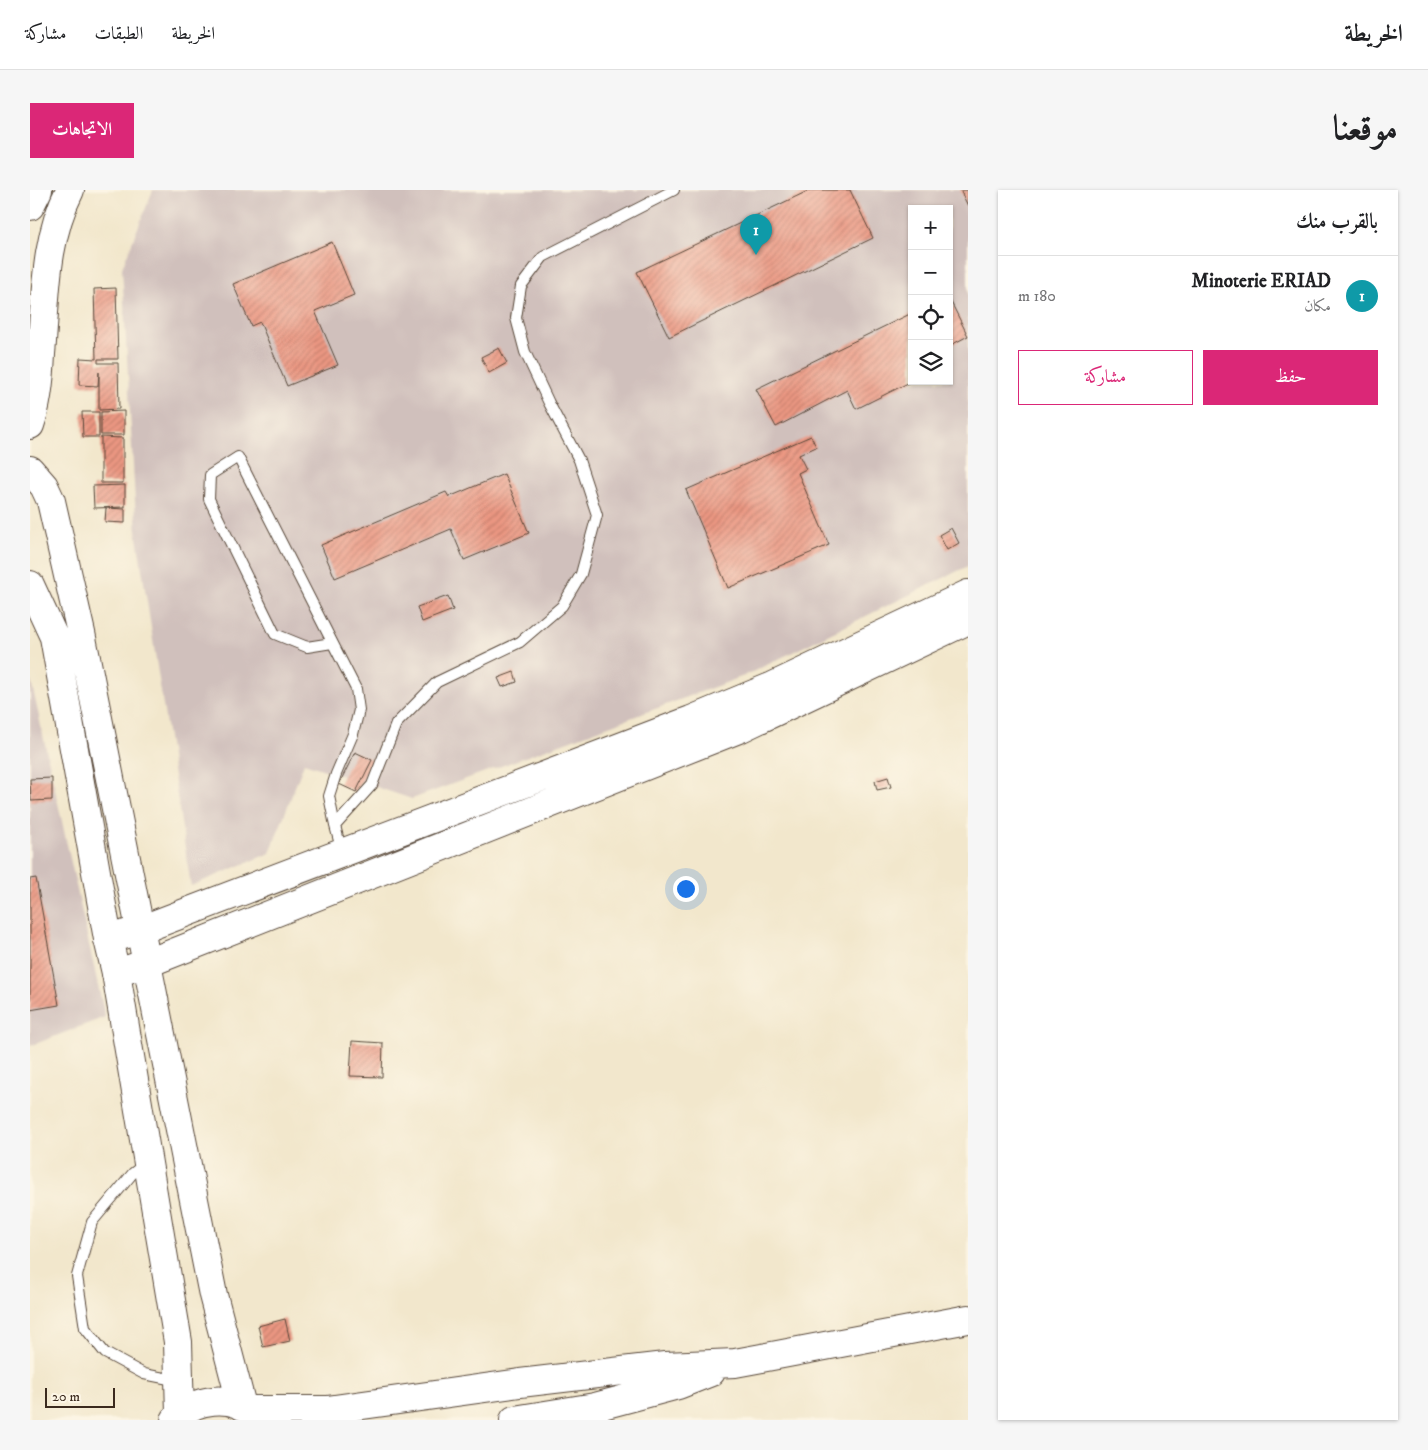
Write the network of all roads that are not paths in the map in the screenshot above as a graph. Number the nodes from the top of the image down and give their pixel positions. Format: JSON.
{"nodes":[{"id":1,"x":38,"y":190,"type":"edge"},
{"id":2,"x":70,"y":190,"type":"edge"},
{"id":3,"x":674,"y":190,"type":"edge"},
{"id":4,"x":30,"y":206,"type":"edge"},
{"id":5,"x":30,"y":425,"type":"edge"},
{"id":6,"x":30,"y":470,"type":"edge"},
{"id":7,"x":30,"y":584,"type":"edge"},
{"id":8,"x":968,"y":594,"type":"edge"},
{"id":9,"x":968,"y":620,"type":"edge"},
{"id":10,"x":332,"y":642,"type":"junction"},
{"id":11,"x":816,"y":680,"type":"junction"},
{"id":12,"x":604,"y":768,"type":"junction"},
{"id":13,"x":335,"y":826,"type":"junction"},
{"id":14,"x":342,"y":853,"type":"junction"},
{"id":15,"x":351,"y":882,"type":"junction"},
{"id":16,"x":140,"y":930,"type":"junction"},
{"id":17,"x":108,"y":939,"type":"junction"},
{"id":18,"x":148,"y":963,"type":"junction"},
{"id":19,"x":116,"y":973,"type":"junction"},
{"id":20,"x":149,"y":1161,"type":"junction"},
{"id":21,"x":968,"y":1318,"type":"edge"},
{"id":22,"x":735,"y":1363,"type":"junction"},
{"id":23,"x":180,"y":1381,"type":"junction"},
{"id":24,"x":251,"y":1412,"type":"edge"},
{"id":25,"x":177,"y":1417,"type":"edge"},
{"id":26,"x":514,"y":1420,"type":"edge"}],
"edges":[{"from":1,"to":4,"type":"main road"},
{"from":2,"to":5,"type":"main road"},
{"from":3,"to":13,"type":"lane"},
{"from":6,"to":16,"type":"main road"},
{"from":7,"to":17,"type":"main road"},
{"from":8,"to":11,"type":"main road"},
{"from":9,"to":11,"type":"main road"},
{"from":10,"to":10,"type":"lane"},
{"from":10,"to":13,"type":"lane"},
{"from":11,"to":12,"type":"main road"},
{"from":12,"to":14,"type":"main road"},
{"from":12,"to":15,"type":"main road"},
{"from":13,"to":14,"type":"lane"},
{"from":14,"to":15,"type":"main road"},
{"from":14,"to":16,"type":"main road"},
{"from":15,"to":18,"type":"main road"},
{"from":16,"to":17,"type":"main road"},
{"from":16,"to":18,"type":"main road"},
{"from":17,"to":19,"type":"main road"},
{"from":18,"to":19,"type":"main road"},
{"from":18,"to":24,"type":"main road"},
{"from":19,"to":20,"type":"main road"},
{"from":20,"to":23,"type":"main road"},
{"from":20,"to":23,"type":"lane"},
{"from":21,"to":22,"type":"main road"},
{"from":22,"to":24,"type":"main road"},
{"from":22,"to":26,"type":"main road"},
{"from":23,"to":25,"type":"main road"},
{"from":24,"to":25,"type":"main road"}]}
